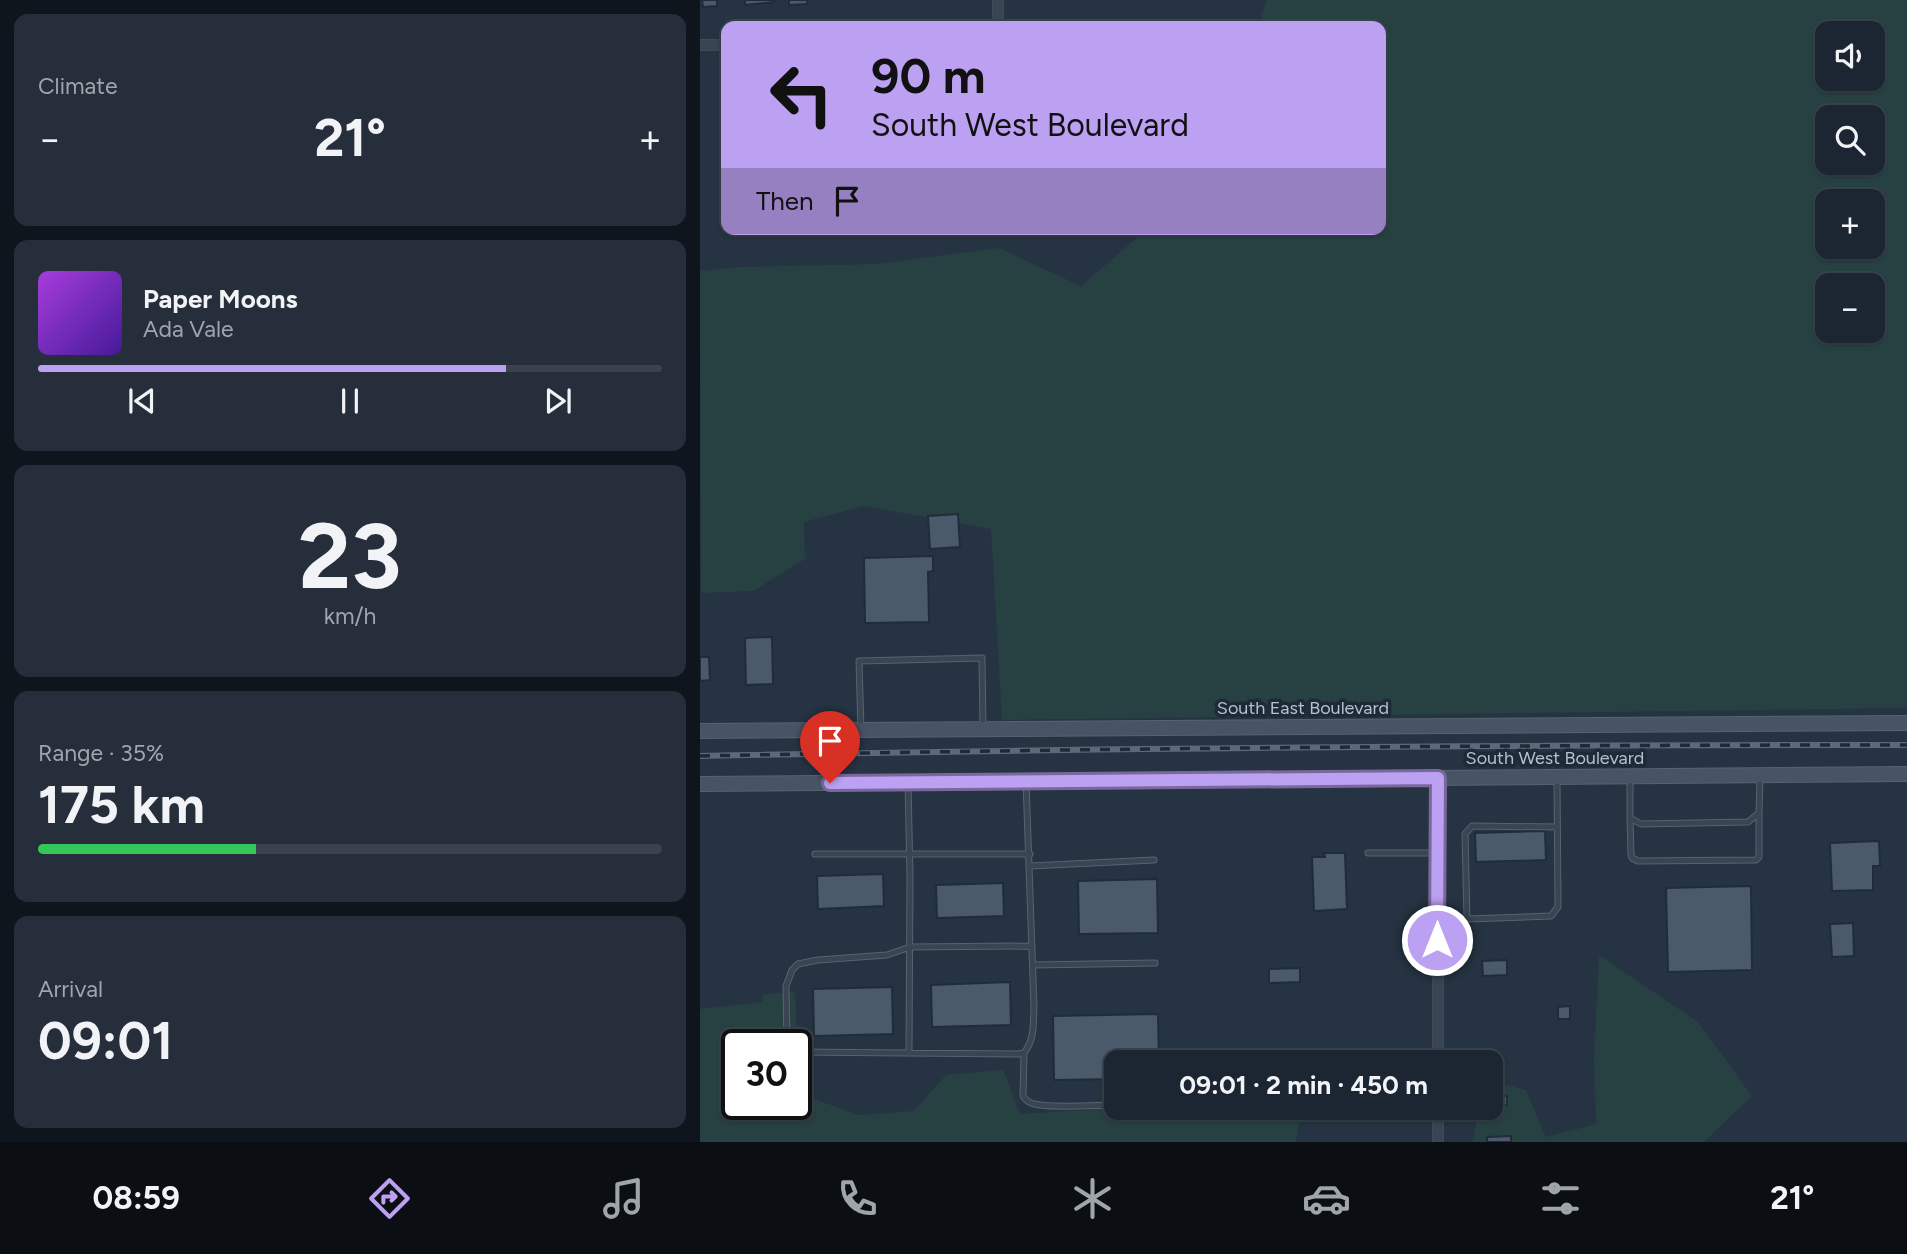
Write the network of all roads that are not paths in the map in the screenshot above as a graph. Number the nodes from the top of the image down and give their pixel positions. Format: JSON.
{"nodes":[{"id":1,"x":998,"y":0,"type":"edge"},
{"id":2,"x":998,"y":21,"type":"edge"},
{"id":3,"x":721,"y":44,"type":"edge"},
{"id":4,"x":700,"y":45,"type":"edge"},
{"id":5,"x":1907,"y":723,"type":"edge"},
{"id":6,"x":984,"y":729,"type":"junction"},
{"id":7,"x":861,"y":730,"type":"junction"},
{"id":8,"x":700,"y":731,"type":"edge"},
{"id":9,"x":1907,"y":774,"type":"edge"},
{"id":10,"x":1630,"y":776,"type":"junction"},
{"id":11,"x":1760,"y":776,"type":"junction"},
{"id":12,"x":1557,"y":777,"type":"junction"},
{"id":13,"x":1438,"y":778,"type":"junction"},
{"id":14,"x":908,"y":782,"type":"junction"},
{"id":15,"x":1026,"y":782,"type":"junction"},
{"id":16,"x":700,"y":784,"type":"edge"},
{"id":17,"x":1759,"y":813,"type":"junction"},
{"id":18,"x":1630,"y":818,"type":"junction"},
{"id":19,"x":1558,"y":827,"type":"junction"},
{"id":20,"x":910,"y":853,"type":"junction"},
{"id":21,"x":1368,"y":853,"type":"dead end"},
{"id":22,"x":1437,"y":853,"type":"junction"},
{"id":23,"x":815,"y":854,"type":"dead end"},
{"id":24,"x":1030,"y":854,"type":"junction"},
{"id":25,"x":1154,"y":860,"type":"dead end"},
{"id":26,"x":1030,"y":866,"type":"junction"},
{"id":27,"x":1467,"y":919,"type":"junction"},
{"id":28,"x":1437,"y":920,"type":"junction"},
{"id":29,"x":1032,"y":946,"type":"junction"},
{"id":30,"x":910,"y":947,"type":"junction"},
{"id":31,"x":1155,"y":963,"type":"dead end"},
{"id":32,"x":1033,"y":965,"type":"junction"},
{"id":33,"x":787,"y":1029,"type":"edge"},
{"id":34,"x":1438,"y":1050,"type":"edge"},
{"id":35,"x":812,"y":1052,"type":"edge"},
{"id":36,"x":909,"y":1052,"type":"junction"},
{"id":37,"x":1024,"y":1053,"type":"junction"},
{"id":38,"x":1104,"y":1105,"type":"edge"},
{"id":39,"x":1438,"y":1120,"type":"edge"},
{"id":40,"x":1438,"y":1142,"type":"edge"}],
"edges":[{"from":1,"to":2,"type":"street"},
{"from":3,"to":4,"type":"street"},
{"from":5,"to":6,"type":"main road","name":"South East Boulevard"},
{"from":6,"to":7,"type":"main road","name":"South East Boulevard"},
{"from":6,"to":7,"type":"lane"},
{"from":7,"to":8,"type":"main road","name":"South East Boulevard"},
{"from":9,"to":11,"type":"main road","name":"South West Boulevard"},
{"from":10,"to":11,"type":"main road","name":"South West Boulevard"},
{"from":10,"to":12,"type":"main road","name":"South West Boulevard"},
{"from":10,"to":18,"type":"lane"},
{"from":11,"to":17,"type":"lane"},
{"from":12,"to":13,"type":"main road","name":"South West Boulevard"},
{"from":12,"to":19,"type":"lane"},
{"from":13,"to":15,"type":"main road","name":"South West Boulevard"},
{"from":13,"to":22,"type":"street"},
{"from":14,"to":15,"type":"main road","name":"South West Boulevard"},
{"from":14,"to":16,"type":"main road","name":"South West Boulevard"},
{"from":14,"to":20,"type":"lane"},
{"from":15,"to":24,"type":"lane"},
{"from":17,"to":18,"type":"lane"},
{"from":17,"to":18,"type":"lane"},
{"from":19,"to":27,"type":"lane"},
{"from":19,"to":27,"type":"lane"},
{"from":20,"to":23,"type":"lane"},
{"from":20,"to":24,"type":"lane"},
{"from":20,"to":30,"type":"lane"},
{"from":21,"to":22,"type":"lane"},
{"from":22,"to":28,"type":"street"},
{"from":24,"to":26,"type":"lane"},
{"from":25,"to":26,"type":"lane"},
{"from":26,"to":29,"type":"lane"},
{"from":27,"to":28,"type":"lane"},
{"from":28,"to":34,"type":"street"},
{"from":29,"to":30,"type":"lane"},
{"from":29,"to":32,"type":"lane"},
{"from":30,"to":33,"type":"lane"},
{"from":30,"to":36,"type":"lane"},
{"from":31,"to":32,"type":"lane"},
{"from":32,"to":37,"type":"lane"},
{"from":35,"to":36,"type":"lane"},
{"from":36,"to":37,"type":"lane"},
{"from":37,"to":38,"type":"lane"},
{"from":39,"to":40,"type":"street"}]}
